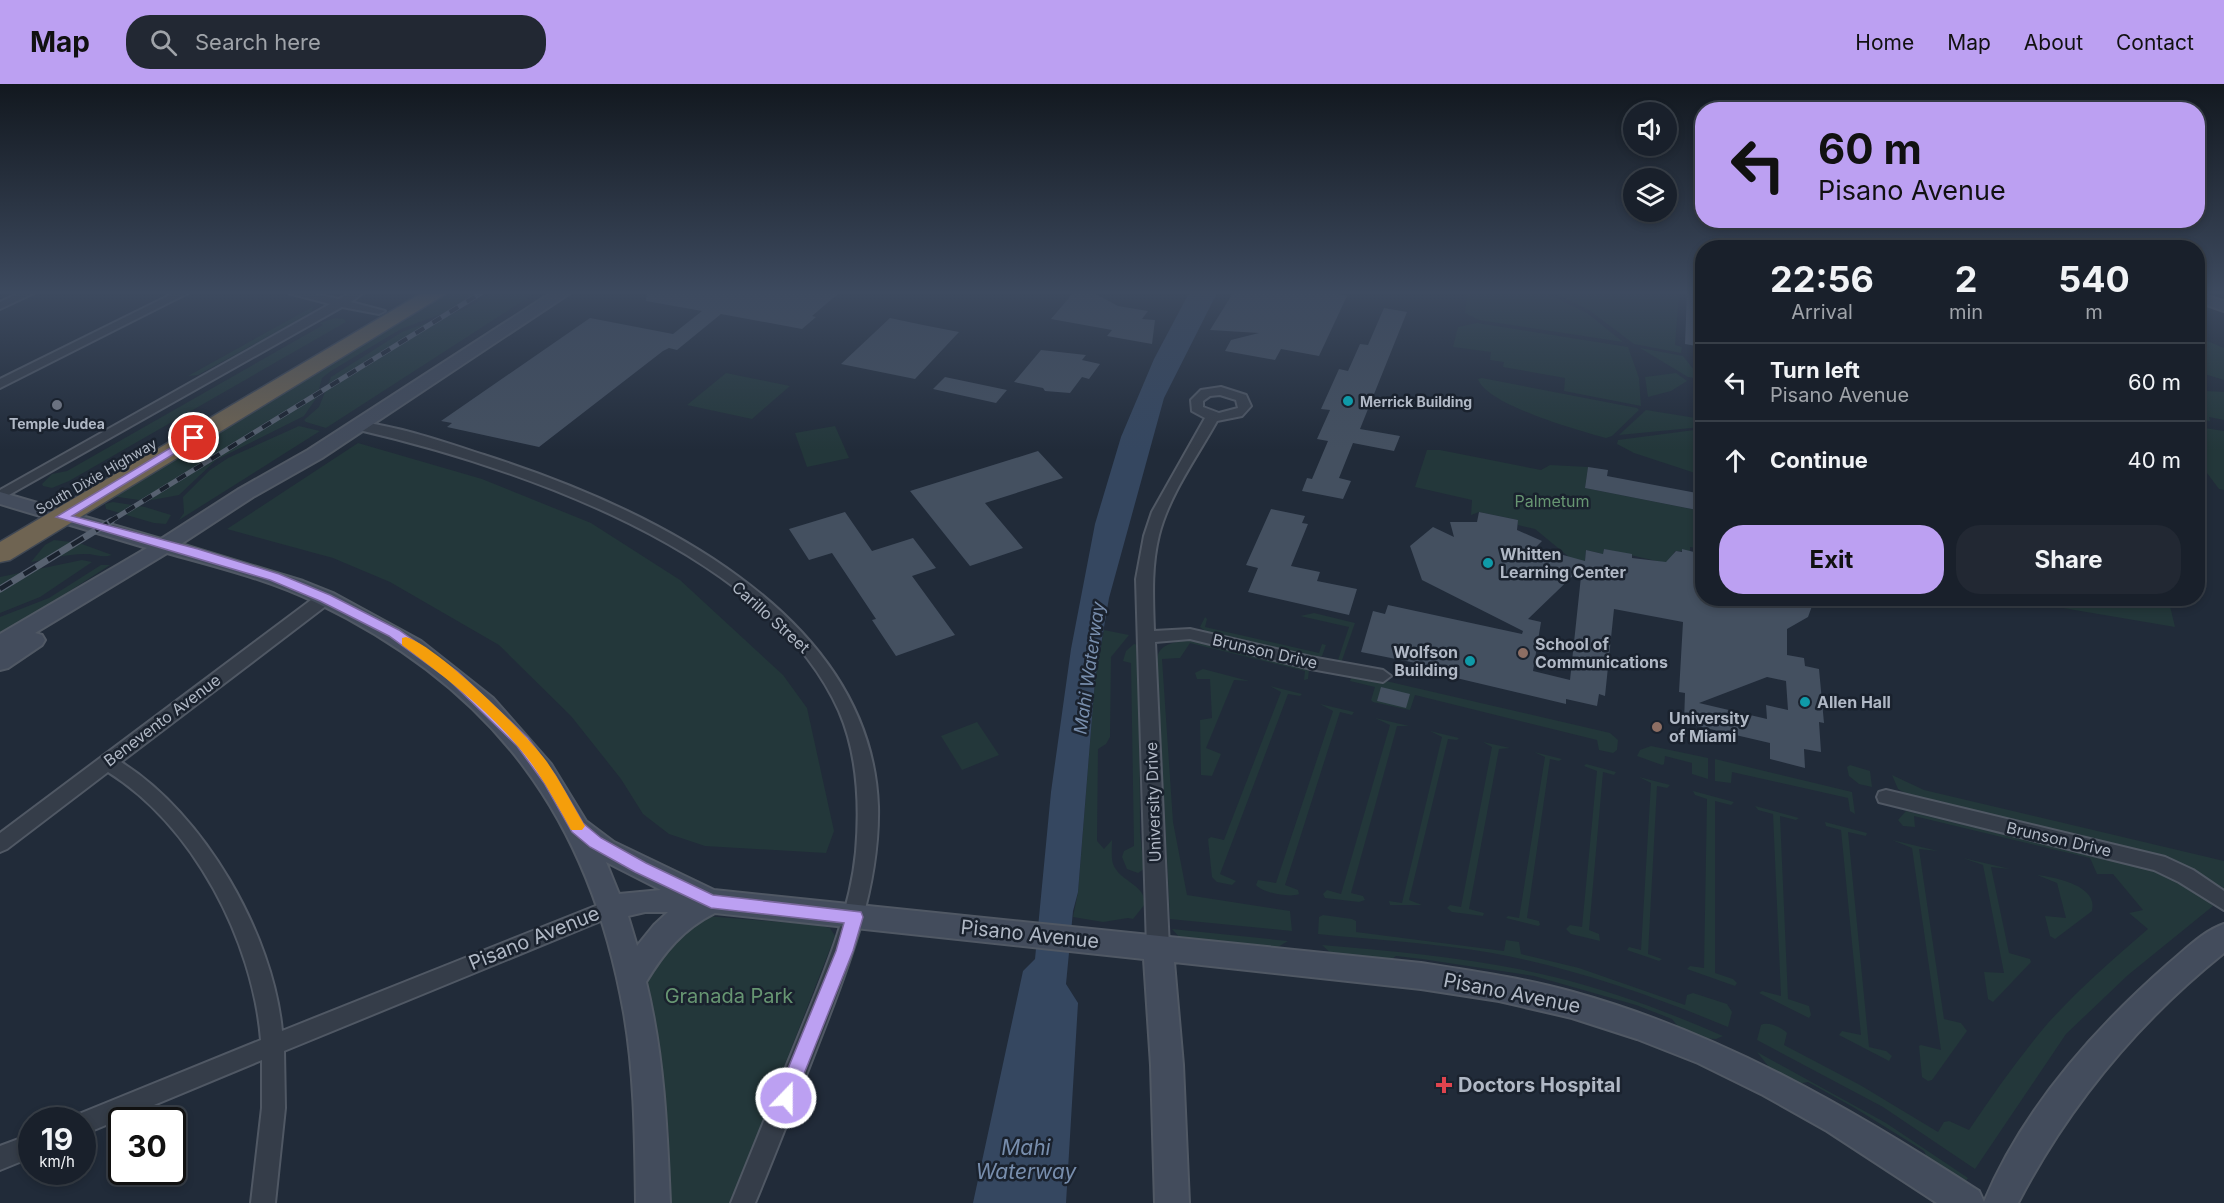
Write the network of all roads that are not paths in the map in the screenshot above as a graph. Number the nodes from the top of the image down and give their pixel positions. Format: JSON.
{"nodes":[{"id":1,"x":78,"y":345,"type":"edge"},
{"id":2,"x":268,"y":345,"type":"edge"},
{"id":3,"x":323,"y":345,"type":"edge"},
{"id":4,"x":349,"y":345,"type":"edge"},
{"id":5,"x":469,"y":345,"type":"edge"},
{"id":6,"x":477,"y":345,"type":"edge"},
{"id":7,"x":0,"y":384,"type":"edge"},
{"id":8,"x":1214,"y":416,"type":"dead end"},
{"id":9,"x":360,"y":426,"type":"junction"},
{"id":10,"x":315,"y":440,"type":"junction"},
{"id":11,"x":277,"y":473,"type":"junction"},
{"id":12,"x":0,"y":497,"type":"edge"},
{"id":13,"x":50,"y":513,"type":"junction"},
{"id":14,"x":0,"y":531,"type":"edge"},
{"id":15,"x":166,"y":545,"type":"junction"},
{"id":16,"x":0,"y":554,"type":"edge"},
{"id":17,"x":87,"y":595,"type":"junction"},
{"id":18,"x":325,"y":598,"type":"junction"},
{"id":19,"x":1146,"y":636,"type":"junction"},
{"id":20,"x":0,"y":644,"type":"edge"},
{"id":21,"x":0,"y":662,"type":"edge"},
{"id":22,"x":1383,"y":676,"type":"dead end"},
{"id":23,"x":107,"y":762,"type":"junction"},
{"id":24,"x":1886,"y":797,"type":"dead end"},
{"id":25,"x":578,"y":828,"type":"junction"},
{"id":26,"x":0,"y":844,"type":"edge"},
{"id":27,"x":711,"y":901,"type":"junction"},
{"id":28,"x":2224,"y":902,"type":"edge"},
{"id":29,"x":613,"y":907,"type":"junction"},
{"id":30,"x":855,"y":917,"type":"junction"},
{"id":31,"x":2224,"y":936,"type":"edge"},
{"id":32,"x":1158,"y":948,"type":"junction"},
{"id":33,"x":632,"y":979,"type":"junction"},
{"id":34,"x":273,"y":1046,"type":"junction"},
{"id":35,"x":96,"y":1118,"type":"edge"},
{"id":36,"x":18,"y":1151,"type":"edge"},
{"id":37,"x":0,"y":1158,"type":"edge"},
{"id":38,"x":263,"y":1203,"type":"edge"},
{"id":39,"x":653,"y":1203,"type":"edge"},
{"id":40,"x":744,"y":1203,"type":"edge"},
{"id":41,"x":1172,"y":1203,"type":"edge"},
{"id":42,"x":1967,"y":1203,"type":"edge"},
{"id":43,"x":2000,"y":1203,"type":"edge"}],
"edges":[{"from":1,"to":7,"type":"street"},
{"from":2,"to":12,"type":"street"},
{"from":3,"to":13,"type":"highway","name":"South Dixie Highway"},
{"from":4,"to":13,"type":"highway","name":"South Dixie Highway"},
{"from":5,"to":10,"type":"street"},
{"from":6,"to":9,"type":"street"},
{"from":8,"to":19,"type":"street","name":"University Drive"},
{"from":9,"to":10,"type":"street"},
{"from":9,"to":11,"type":"street"},
{"from":9,"to":30,"type":"street","name":"Carillo Street"},
{"from":10,"to":11,"type":"street"},
{"from":11,"to":15,"type":"street"},
{"from":12,"to":13,"type":"street"},
{"from":13,"to":14,"type":"highway","name":"South Dixie Highway"},
{"from":13,"to":15,"type":"street"},
{"from":13,"to":16,"type":"highway","name":"South Dixie Highway"},
{"from":15,"to":17,"type":"street"},
{"from":15,"to":18,"type":"street"},
{"from":17,"to":20,"type":"street"},
{"from":17,"to":21,"type":"street"},
{"from":18,"to":23,"type":"street","name":"Benevento Avenue"},
{"from":18,"to":25,"type":"street"},
{"from":19,"to":22,"type":"street","name":"Brunson Drive"},
{"from":19,"to":32,"type":"street","name":"University Drive"},
{"from":23,"to":26,"type":"street","name":"Benevento Avenue"},
{"from":23,"to":34,"type":"street"},
{"from":24,"to":28,"type":"street","name":"Brunson Drive"},
{"from":25,"to":27,"type":"street"},
{"from":25,"to":29,"type":"street"},
{"from":27,"to":29,"type":"street","name":"Pisano Avenue"},
{"from":27,"to":30,"type":"street","name":"Pisano Avenue"},
{"from":27,"to":33,"type":"street"},
{"from":29,"to":33,"type":"street"},
{"from":29,"to":34,"type":"street","name":"Pisano Avenue"},
{"from":30,"to":32,"type":"street","name":"Pisano Avenue"},
{"from":30,"to":40,"type":"street","name":"Carillo Street"},
{"from":31,"to":43,"type":"street"},
{"from":32,"to":41,"type":"street","name":"University Drive"},
{"from":32,"to":42,"type":"street","name":"Pisano Avenue"},
{"from":33,"to":39,"type":"street"},
{"from":34,"to":35,"type":"street","name":"Pisano Avenue"},
{"from":34,"to":38,"type":"street"},
{"from":36,"to":37,"type":"street"}]}
